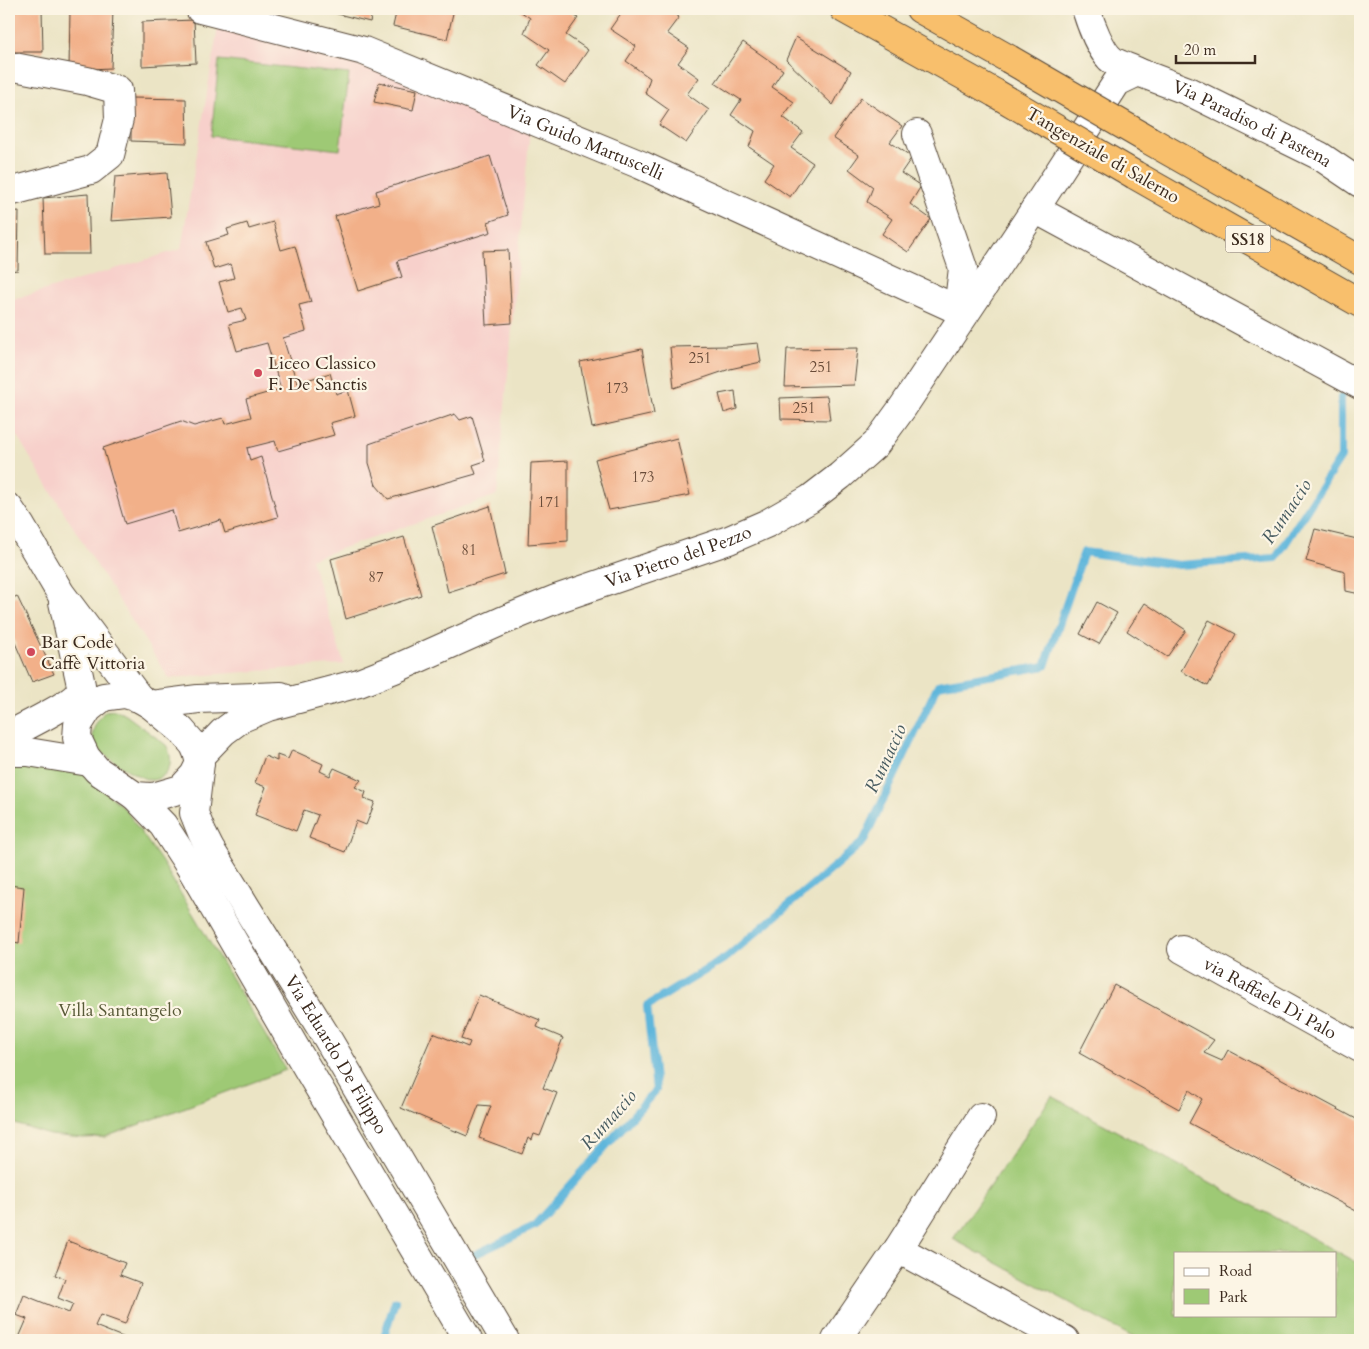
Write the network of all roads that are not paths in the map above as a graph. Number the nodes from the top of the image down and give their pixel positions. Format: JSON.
{"nodes":[{"id":1,"x":200,"y":9,"type":"edge"},
{"id":2,"x":844,"y":9,"type":"edge"},
{"id":3,"x":920,"y":9,"type":"edge"},
{"id":4,"x":1086,"y":9,"type":"edge"},
{"id":5,"x":9,"y":66,"type":"edge"},
{"id":6,"x":1138,"y":72,"type":"junction"},
{"id":7,"x":917,"y":134,"type":"dead end"},
{"id":8,"x":1360,"y":182,"type":"edge"},
{"id":9,"x":9,"y":192,"type":"edge"},
{"id":10,"x":1035,"y":209,"type":"junction"},
{"id":11,"x":1360,"y":260,"type":"edge"},
{"id":12,"x":1360,"y":304,"type":"edge"},
{"id":13,"x":962,"y":312,"type":"junction"},
{"id":14,"x":1360,"y":386,"type":"edge"},
{"id":15,"x":13,"y":520,"type":"edge"},
{"id":16,"x":61,"y":594,"type":"junction"},
{"id":17,"x":314,"y":695,"type":"junction"},
{"id":18,"x":145,"y":701,"type":"junction"},
{"id":19,"x":9,"y":735,"type":"edge"},
{"id":20,"x":9,"y":752,"type":"edge"},
{"id":21,"x":199,"y":760,"type":"junction"},
{"id":22,"x":89,"y":762,"type":"junction"},
{"id":23,"x":135,"y":796,"type":"junction"},
{"id":24,"x":1182,"y":949,"type":"dead end"},
{"id":25,"x":1360,"y":1048,"type":"edge"},
{"id":26,"x":981,"y":1117,"type":"dead end"},
{"id":27,"x":898,"y":1249,"type":"junction"},
{"id":28,"x":468,"y":1340,"type":"edge"},
{"id":29,"x":505,"y":1340,"type":"edge"},
{"id":30,"x":836,"y":1340,"type":"edge"},
{"id":31,"x":1064,"y":1340,"type":"edge"}],
"edges":[{"from":1,"to":13,"type":"street","name":"Via Guido Martuscelli"},
{"from":2,"to":12,"type":"highway","name":"Tangenziale di Salerno","number":"SS18","bridge":true},
{"from":3,"to":11,"type":"highway","name":"Tangenziale di Salerno","number":"SS18","bridge":true},
{"from":4,"to":6,"type":"street","name":"Via Paradiso di Pastena"},
{"from":5,"to":9,"type":"street"},
{"from":6,"to":8,"type":"street","name":"Via Paradiso di Pastena"},
{"from":6,"to":10,"type":"street"},
{"from":7,"to":13,"type":"street"},
{"from":10,"to":13,"type":"street"},
{"from":10,"to":14,"type":"street"},
{"from":13,"to":17,"type":"street","name":"Via Pietro del Pezzo"},
{"from":15,"to":16,"type":"street"},
{"from":16,"to":18,"type":"street"},
{"from":16,"to":19,"type":"street"},
{"from":17,"to":18,"type":"street","name":"Via Pietro del Pezzo"},
{"from":17,"to":21,"type":"street","name":"Via Pietro del Pezzo"},
{"from":18,"to":21,"type":"street"},
{"from":18,"to":22,"type":"street"},
{"from":20,"to":22,"type":"street"},
{"from":21,"to":23,"type":"street"},
{"from":21,"to":29,"type":"street","name":"Via Eduardo De Filippo"},
{"from":22,"to":23,"type":"street"},
{"from":23,"to":28,"type":"street","name":"Via Eduardo De Filippo"},
{"from":24,"to":25,"type":"street","name":"via Raffaele Di Palo"},
{"from":26,"to":27,"type":"street"},
{"from":27,"to":30,"type":"street"},
{"from":27,"to":31,"type":"street"}]}
